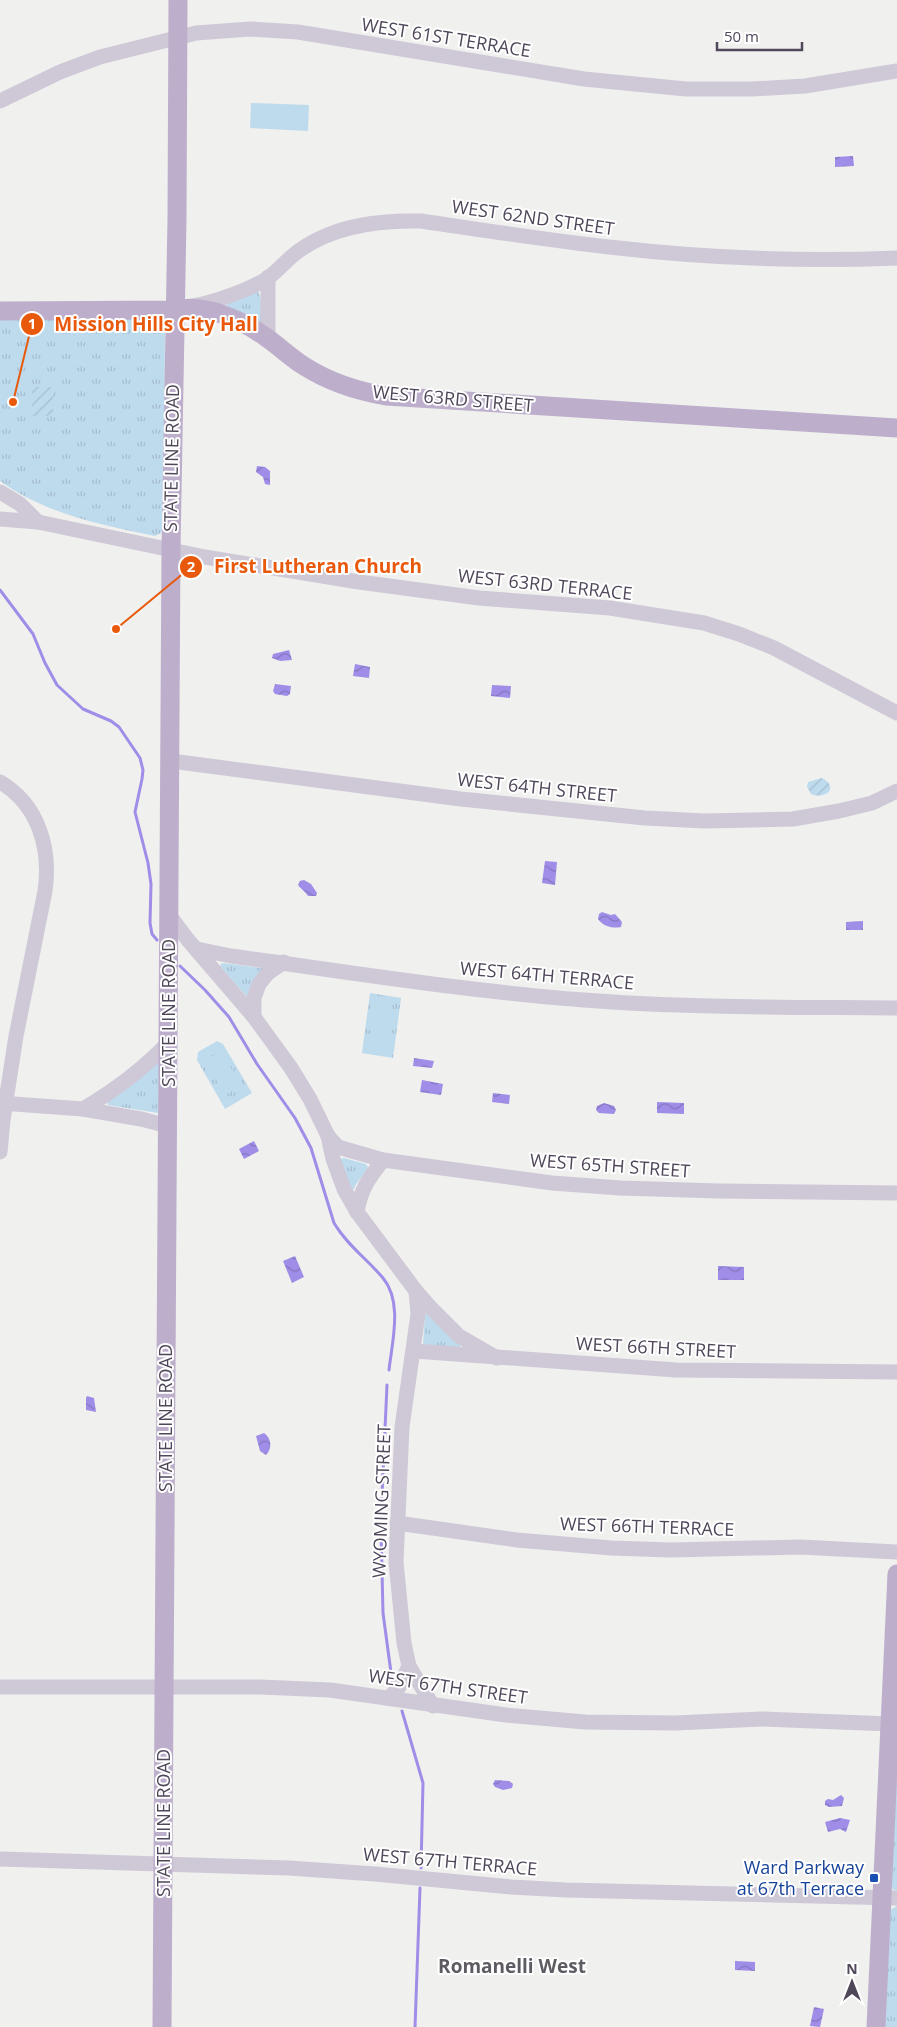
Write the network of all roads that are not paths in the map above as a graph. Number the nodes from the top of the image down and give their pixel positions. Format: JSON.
{"nodes":[{"id":1,"x":178,"y":0,"type":"edge"},
{"id":2,"x":177,"y":38,"type":"junction"},
{"id":3,"x":897,"y":71,"type":"edge"},
{"id":4,"x":0,"y":101,"type":"edge"},
{"id":5,"x":897,"y":258,"type":"edge"},
{"id":6,"x":268,"y":278,"type":"junction"},
{"id":7,"x":180,"y":309,"type":"junction"},
{"id":8,"x":0,"y":311,"type":"edge"},
{"id":9,"x":268,"y":338,"type":"junction"},
{"id":10,"x":897,"y":428,"type":"edge"},
{"id":11,"x":0,"y":492,"type":"edge"},
{"id":12,"x":0,"y":519,"type":"edge"},
{"id":13,"x":38,"y":522,"type":"junction"},
{"id":14,"x":171,"y":549,"type":"junction"},
{"id":15,"x":897,"y":713,"type":"edge"},
{"id":16,"x":171,"y":760,"type":"junction"},
{"id":17,"x":0,"y":782,"type":"edge"},
{"id":18,"x":897,"y":790,"type":"edge"},
{"id":19,"x":170,"y":916,"type":"junction"},
{"id":20,"x":197,"y":949,"type":"junction"},
{"id":21,"x":284,"y":962,"type":"junction"},
{"id":22,"x":897,"y":1008,"type":"edge"},
{"id":23,"x":254,"y":1017,"type":"junction"},
{"id":24,"x":169,"y":1042,"type":"junction"},
{"id":25,"x":3,"y":1103,"type":"edge"},
{"id":26,"x":83,"y":1109,"type":"junction"},
{"id":27,"x":168,"y":1126,"type":"junction"},
{"id":28,"x":328,"y":1136,"type":"junction"},
{"id":29,"x":0,"y":1152,"type":"edge"},
{"id":30,"x":383,"y":1160,"type":"junction"},
{"id":31,"x":897,"y":1193,"type":"edge"},
{"id":32,"x":357,"y":1212,"type":"junction"},
{"id":33,"x":416,"y":1291,"type":"junction"},
{"id":34,"x":414,"y":1351,"type":"junction"},
{"id":35,"x":497,"y":1358,"type":"junction"},
{"id":36,"x":897,"y":1372,"type":"edge"},
{"id":37,"x":397,"y":1523,"type":"junction"},
{"id":38,"x":897,"y":1552,"type":"edge"},
{"id":39,"x":897,"y":1574,"type":"edge"},
{"id":40,"x":409,"y":1666,"type":"junction"},
{"id":41,"x":164,"y":1686,"type":"junction"},
{"id":42,"x":0,"y":1687,"type":"edge"},
{"id":43,"x":389,"y":1698,"type":"junction"},
{"id":44,"x":433,"y":1706,"type":"junction"},
{"id":45,"x":890,"y":1724,"type":"junction"},
{"id":46,"x":0,"y":1860,"type":"edge"},
{"id":47,"x":164,"y":1865,"type":"junction"},
{"id":48,"x":889,"y":1897,"type":"edge"},
{"id":49,"x":162,"y":2027,"type":"edge"},
{"id":50,"x":876,"y":2027,"type":"edge"}],
"edges":[{"from":1,"to":2,"type":"main road","name":"STATE LINE ROAD"},
{"from":2,"to":3,"type":"street","name":"WEST 61ST TERRACE"},
{"from":2,"to":4,"type":"street","name":"WEST 61ST TERRACE"},
{"from":2,"to":7,"type":"main road","name":"STATE LINE ROAD"},
{"from":5,"to":6,"type":"street","name":"WEST 62ND STREET"},
{"from":6,"to":7,"type":"street","name":"WEST 62ND STREET"},
{"from":6,"to":9,"type":"street"},
{"from":7,"to":8,"type":"main road","name":"WEST 63RD STREET"},
{"from":7,"to":9,"type":"main road","name":"WEST 63RD STREET"},
{"from":7,"to":14,"type":"main road","name":"STATE LINE ROAD"},
{"from":9,"to":10,"type":"main road","name":"WEST 63RD STREET"},
{"from":11,"to":13,"type":"street"},
{"from":12,"to":13,"type":"street","name":"WEST 63RD TERRACE"},
{"from":13,"to":14,"type":"street","name":"WEST 63RD TERRACE"},
{"from":14,"to":15,"type":"street","name":"WEST 63RD TERRACE"},
{"from":14,"to":16,"type":"main road","name":"STATE LINE ROAD"},
{"from":16,"to":18,"type":"street","name":"WEST 64TH STREET"},
{"from":16,"to":19,"type":"main road","name":"STATE LINE ROAD"},
{"from":17,"to":25,"type":"street"},
{"from":19,"to":20,"type":"street"},
{"from":19,"to":24,"type":"main road","name":"STATE LINE ROAD"},
{"from":20,"to":21,"type":"street","name":"WEST 64TH TERRACE"},
{"from":20,"to":23,"type":"street"},
{"from":21,"to":22,"type":"street","name":"WEST 64TH TERRACE"},
{"from":21,"to":23,"type":"street"},
{"from":23,"to":28,"type":"street"},
{"from":24,"to":26,"type":"street"},
{"from":24,"to":27,"type":"main road","name":"STATE LINE ROAD"},
{"from":25,"to":26,"type":"street"},
{"from":25,"to":29,"type":"street"},
{"from":26,"to":27,"type":"street"},
{"from":27,"to":41,"type":"main road","name":"STATE LINE ROAD"},
{"from":28,"to":30,"type":"street","name":"WEST 65TH STREET"},
{"from":28,"to":32,"type":"street"},
{"from":30,"to":31,"type":"street","name":"WEST 65TH STREET"},
{"from":30,"to":32,"type":"street"},
{"from":32,"to":33,"type":"street"},
{"from":33,"to":34,"type":"street","name":"WYOMING STREET"},
{"from":33,"to":35,"type":"street"},
{"from":34,"to":35,"type":"street","name":"WEST 66TH STREET"},
{"from":34,"to":37,"type":"street","name":"WYOMING STREET"},
{"from":35,"to":36,"type":"street","name":"WEST 66TH STREET"},
{"from":37,"to":38,"type":"street","name":"WEST 66TH TERRACE"},
{"from":37,"to":40,"type":"street","name":"WYOMING STREET"},
{"from":39,"to":45,"type":"main road"},
{"from":40,"to":43,"type":"street"},
{"from":40,"to":44,"type":"street","name":"WYOMING STREET"},
{"from":41,"to":42,"type":"street","name":"WEST 67TH STREET"},
{"from":41,"to":43,"type":"street","name":"WEST 67TH STREET"},
{"from":41,"to":47,"type":"main road","name":"STATE LINE ROAD"},
{"from":43,"to":44,"type":"street","name":"WEST 67TH STREET"},
{"from":44,"to":45,"type":"street","name":"WEST 67TH STREET"},
{"from":45,"to":48,"type":"main road"},
{"from":46,"to":47,"type":"street","name":"WEST 67TH TERRACE"},
{"from":47,"to":48,"type":"street","name":"WEST 67TH TERRACE"},
{"from":47,"to":49,"type":"main road","name":"STATE LINE ROAD"},
{"from":48,"to":50,"type":"main road"}]}
